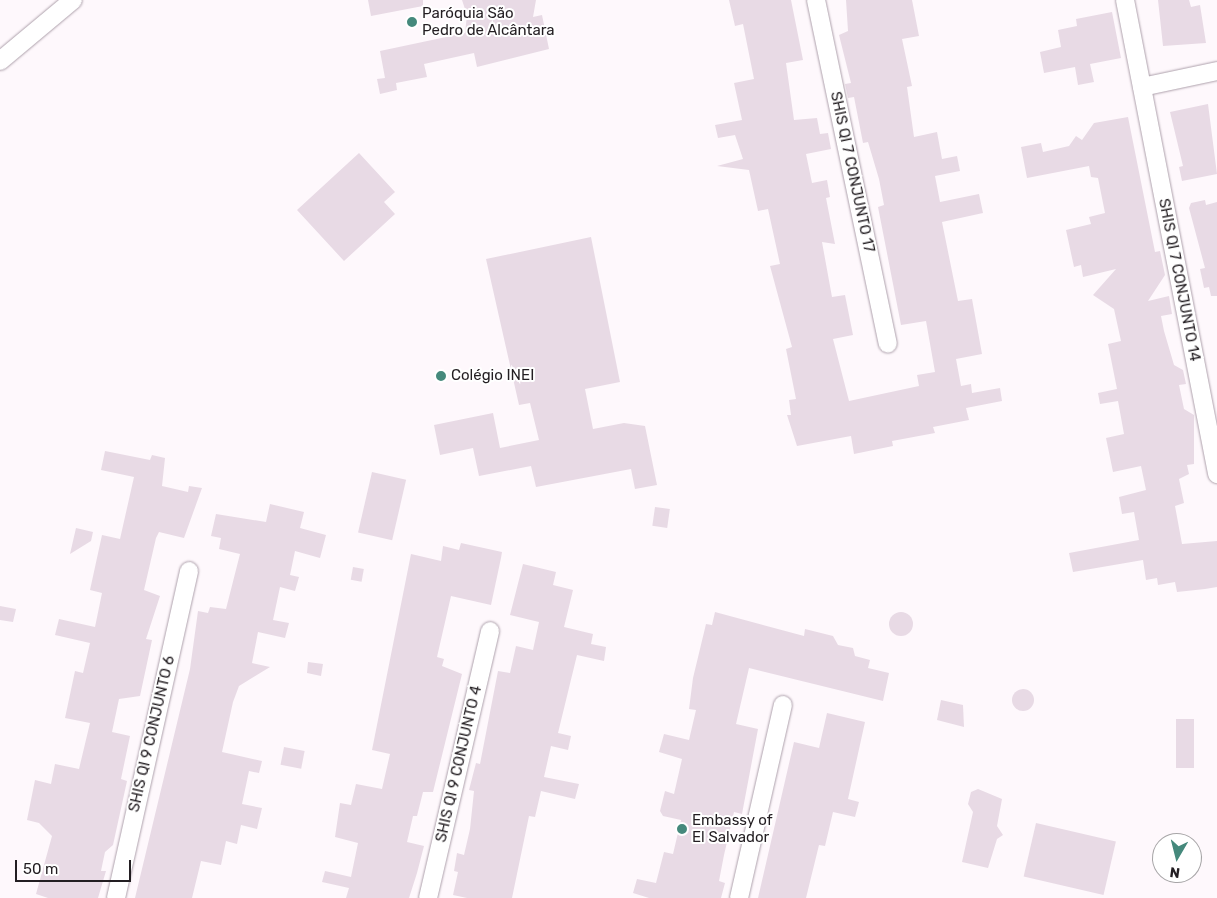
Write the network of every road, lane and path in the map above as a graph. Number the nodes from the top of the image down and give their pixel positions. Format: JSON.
{"nodes":[{"id":1,"x":73,"y":0,"type":"edge"},
{"id":2,"x":816,"y":0,"type":"edge"},
{"id":3,"x":1124,"y":0,"type":"edge"},
{"id":4,"x":0,"y":61,"type":"edge"},
{"id":5,"x":1217,"y":71,"type":"edge"},
{"id":6,"x":1142,"y":87,"type":"junction"},
{"id":7,"x":888,"y":344,"type":"dead end"},
{"id":8,"x":1217,"y":474,"type":"edge"},
{"id":9,"x":188,"y":571,"type":"dead end"},
{"id":10,"x":490,"y":631,"type":"dead end"},
{"id":11,"x":783,"y":705,"type":"dead end"},
{"id":12,"x":116,"y":898,"type":"edge"},
{"id":13,"x":428,"y":898,"type":"edge"},
{"id":14,"x":739,"y":898,"type":"edge"}],
"edges":[{"from":1,"to":4,"type":"street"},
{"from":2,"to":7,"type":"street","name":"SHIS QI 7 CONJUNTO 17"},
{"from":3,"to":6,"type":"street","name":"SHIS QI 7 CONJUNTO 14"},
{"from":5,"to":6,"type":"street"},
{"from":6,"to":8,"type":"street","name":"SHIS QI 7 CONJUNTO 14"},
{"from":9,"to":12,"type":"street","name":"SHIS QI 9 CONJUNTO 6"},
{"from":10,"to":13,"type":"street","name":"SHIS QI 9 CONJUNTO 4"},
{"from":11,"to":14,"type":"street"}]}
